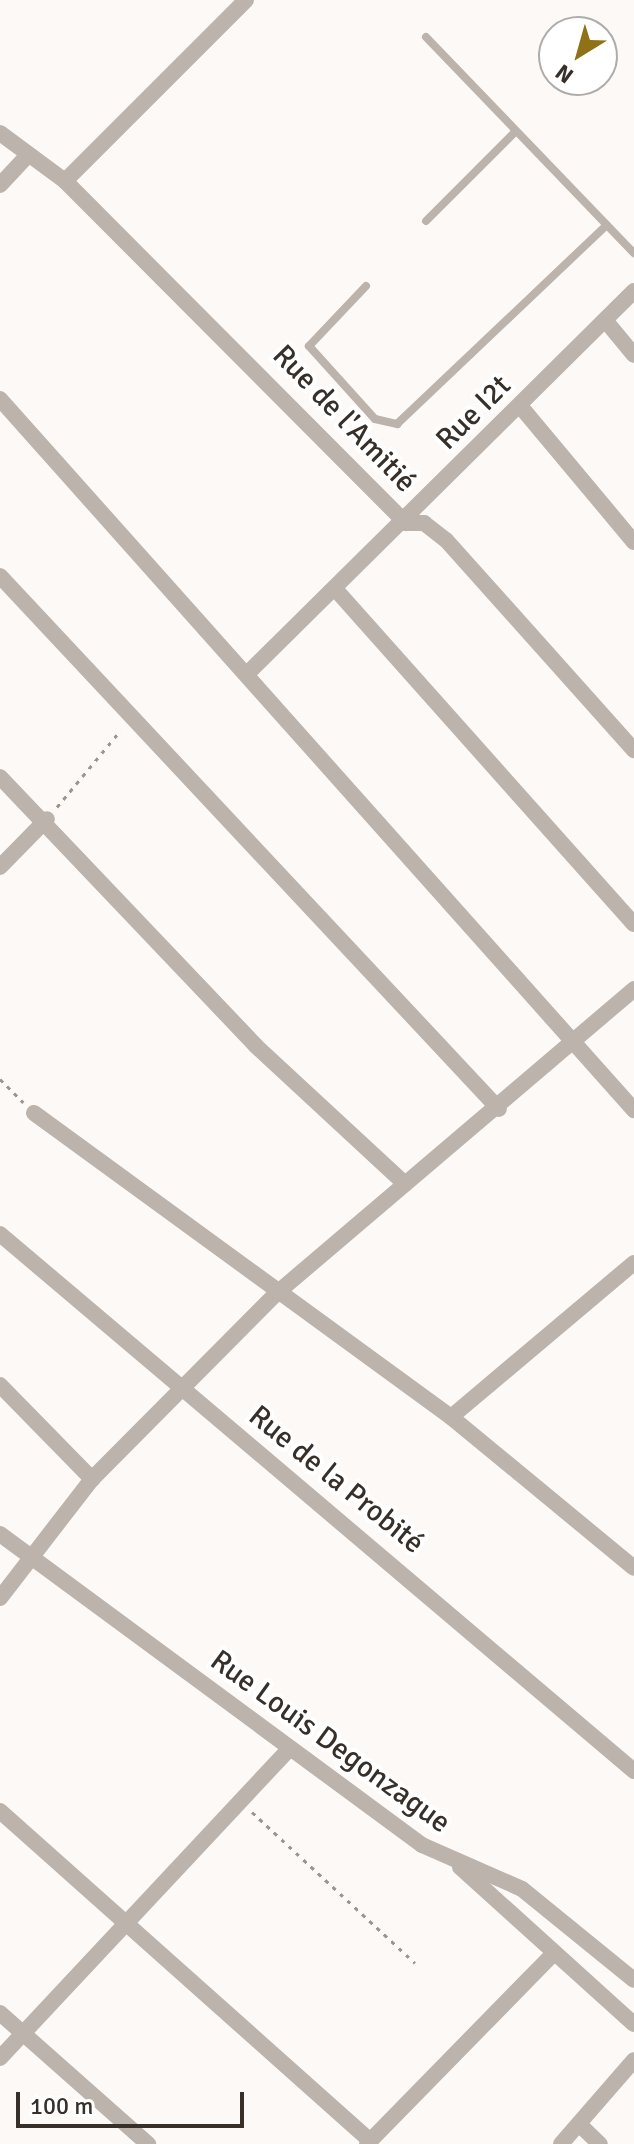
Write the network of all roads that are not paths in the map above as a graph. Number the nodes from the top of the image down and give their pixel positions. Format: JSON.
{"nodes":[{"id":1,"x":246,"y":0,"type":"edge"},
{"id":2,"x":426,"y":37,"type":"dead end"},
{"id":3,"x":516,"y":131,"type":"junction"},
{"id":4,"x":0,"y":133,"type":"edge"},
{"id":5,"x":26,"y":157,"type":"junction"},
{"id":6,"x":65,"y":181,"type":"junction"},
{"id":7,"x":0,"y":185,"type":"edge"},
{"id":8,"x":426,"y":221,"type":"dead end"},
{"id":9,"x":607,"y":225,"type":"junction"},
{"id":10,"x":634,"y":253,"type":"edge"},
{"id":11,"x":366,"y":286,"type":"dead end"},
{"id":12,"x":634,"y":291,"type":"edge"},
{"id":13,"x":605,"y":320,"type":"junction"},
{"id":14,"x":634,"y":355,"type":"edge"},
{"id":15,"x":0,"y":399,"type":"edge"},
{"id":16,"x":521,"y":407,"type":"junction"},
{"id":17,"x":406,"y":523,"type":"junction"},
{"id":18,"x":634,"y":542,"type":"edge"},
{"id":19,"x":0,"y":576,"type":"edge"},
{"id":20,"x":337,"y":591,"type":"junction"},
{"id":21,"x":248,"y":673,"type":"junction"},
{"id":22,"x":634,"y":750,"type":"edge"},
{"id":23,"x":0,"y":777,"type":"edge"},
{"id":24,"x":47,"y":819,"type":"junction"},
{"id":25,"x":0,"y":867,"type":"edge"},
{"id":26,"x":634,"y":924,"type":"edge"},
{"id":27,"x":634,"y":989,"type":"edge"},
{"id":28,"x":575,"y":1042,"type":"junction"},
{"id":29,"x":499,"y":1109,"type":"junction"},
{"id":30,"x":634,"y":1110,"type":"edge"},
{"id":31,"x":34,"y":1113,"type":"road end"},
{"id":32,"x":405,"y":1184,"type":"junction"},
{"id":33,"x":0,"y":1234,"type":"edge"},
{"id":34,"x":634,"y":1263,"type":"edge"},
{"id":35,"x":277,"y":1293,"type":"junction"},
{"id":36,"x":0,"y":1385,"type":"edge"},
{"id":37,"x":181,"y":1390,"type":"junction"},
{"id":38,"x":451,"y":1417,"type":"junction"},
{"id":39,"x":92,"y":1479,"type":"junction"},
{"id":40,"x":0,"y":1534,"type":"edge"},
{"id":41,"x":35,"y":1557,"type":"junction"},
{"id":42,"x":634,"y":1568,"type":"edge"},
{"id":43,"x":0,"y":1598,"type":"edge"},
{"id":44,"x":290,"y":1748,"type":"junction"},
{"id":45,"x":634,"y":1771,"type":"edge"},
{"id":46,"x":0,"y":1811,"type":"edge"},
{"id":47,"x":455,"y":1863,"type":"junction"},
{"id":48,"x":125,"y":1925,"type":"junction"},
{"id":49,"x":554,"y":1953,"type":"junction"},
{"id":50,"x":634,"y":1980,"type":"edge"},
{"id":51,"x":0,"y":2013,"type":"edge"},
{"id":52,"x":634,"y":2024,"type":"edge"},
{"id":53,"x":23,"y":2033,"type":"junction"},
{"id":54,"x":0,"y":2058,"type":"edge"},
{"id":55,"x":634,"y":2060,"type":"edge"},
{"id":56,"x":579,"y":2124,"type":"junction"},
{"id":57,"x":369,"y":2142,"type":"edge"},
{"id":58,"x":148,"y":2144,"type":"edge"},
{"id":59,"x":561,"y":2144,"type":"edge"},
{"id":60,"x":600,"y":2144,"type":"edge"}],
"edges":[{"from":1,"to":6,"type":"street"},
{"from":2,"to":3,"type":"lane"},
{"from":3,"to":8,"type":"lane"},
{"from":3,"to":9,"type":"lane"},
{"from":4,"to":5,"type":"street","name":"Rue de l'Amitié"},
{"from":5,"to":6,"type":"street","name":"Rue de l'Amitié"},
{"from":5,"to":7,"type":"street"},
{"from":6,"to":17,"type":"street","name":"Rue de l'Amitié"},
{"from":9,"to":10,"type":"lane"},
{"from":9,"to":11,"type":"lane"},
{"from":12,"to":13,"type":"street","name":"Rue I2t"},
{"from":13,"to":14,"type":"street"},
{"from":13,"to":16,"type":"street","name":"Rue I2t"},
{"from":15,"to":21,"type":"street"},
{"from":16,"to":17,"type":"street","name":"Rue I2t"},
{"from":16,"to":18,"type":"street"},
{"from":17,"to":20,"type":"street","name":"Rue I2t"},
{"from":17,"to":22,"type":"street","name":"Rue de l'Amitié"},
{"from":19,"to":29,"type":"street"},
{"from":20,"to":21,"type":"street","name":"Rue I2t"},
{"from":20,"to":26,"type":"street"},
{"from":21,"to":28,"type":"street"},
{"from":23,"to":24,"type":"street"},
{"from":24,"to":25,"type":"street"},
{"from":24,"to":32,"type":"street"},
{"from":27,"to":28,"type":"street"},
{"from":28,"to":29,"type":"street"},
{"from":28,"to":30,"type":"street"},
{"from":29,"to":32,"type":"street"},
{"from":31,"to":35,"type":"street"},
{"from":32,"to":35,"type":"street"},
{"from":33,"to":37,"type":"street","name":"Rue de la Probité"},
{"from":34,"to":38,"type":"street"},
{"from":35,"to":37,"type":"street"},
{"from":35,"to":38,"type":"street"},
{"from":36,"to":39,"type":"street"},
{"from":37,"to":39,"type":"street"},
{"from":37,"to":45,"type":"street","name":"Rue de la Probité"},
{"from":38,"to":42,"type":"street"},
{"from":39,"to":41,"type":"street"},
{"from":40,"to":41,"type":"street","name":"Rue Louis Degonzague"},
{"from":41,"to":43,"type":"street"},
{"from":41,"to":44,"type":"street","name":"Rue Louis Degonzague"},
{"from":44,"to":47,"type":"street","name":"Rue Louis Degonzague"},
{"from":44,"to":48,"type":"street"},
{"from":46,"to":48,"type":"street"},
{"from":47,"to":49,"type":"street"},
{"from":47,"to":50,"type":"street","name":"Rue Louis Degonzague"},
{"from":48,"to":53,"type":"street"},
{"from":48,"to":57,"type":"street"},
{"from":49,"to":52,"type":"street"},
{"from":49,"to":57,"type":"street"},
{"from":51,"to":53,"type":"street"},
{"from":53,"to":54,"type":"street"},
{"from":53,"to":58,"type":"street"},
{"from":55,"to":56,"type":"street"},
{"from":56,"to":59,"type":"street"},
{"from":56,"to":60,"type":"street"}]}
